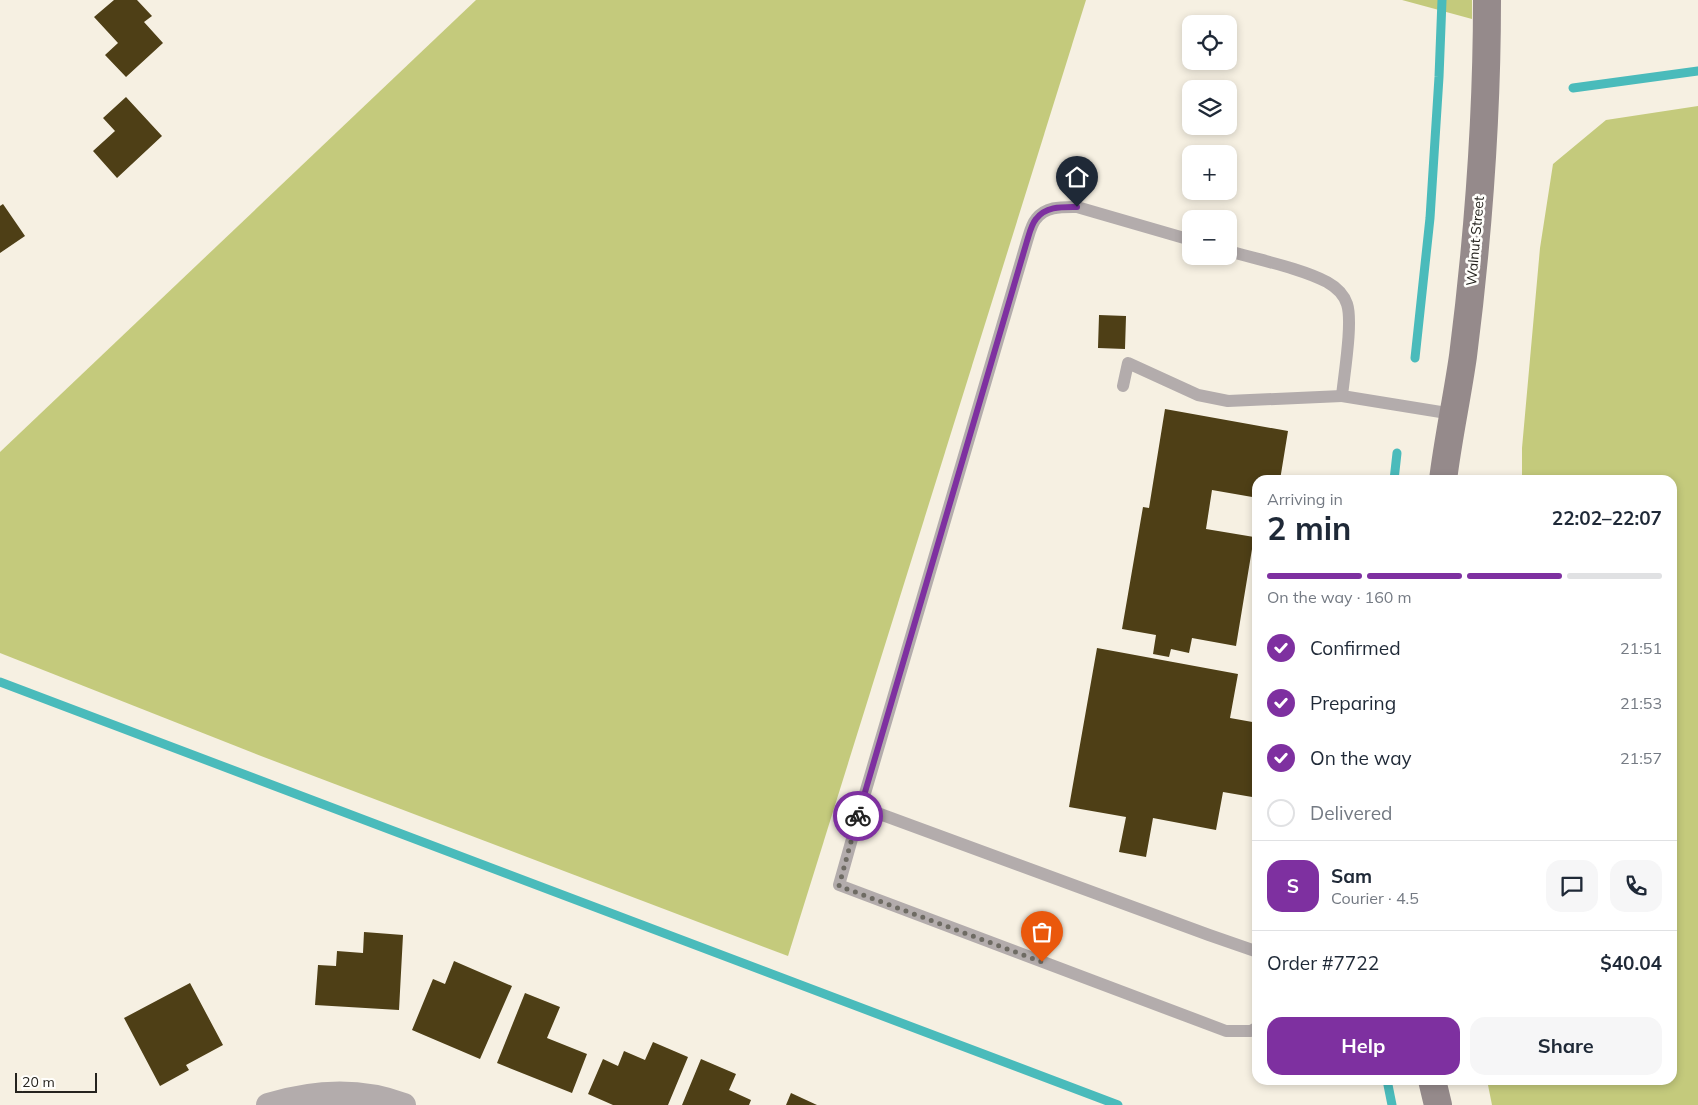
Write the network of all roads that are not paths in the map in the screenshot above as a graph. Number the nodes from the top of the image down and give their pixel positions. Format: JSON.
{"nodes":[{"id":1,"x":1487,"y":0,"type":"edge"},
{"id":2,"x":1182,"y":237,"type":"edge"},
{"id":3,"x":1237,"y":253,"type":"edge"},
{"id":4,"x":1123,"y":386,"type":"dead end"},
{"id":5,"x":1342,"y":396,"type":"junction"},
{"id":6,"x":1454,"y":414,"type":"junction"},
{"id":7,"x":1444,"y":475,"type":"edge"},
{"id":8,"x":861,"y":807,"type":"junction"},
{"id":9,"x":1252,"y":950,"type":"edge"},
{"id":10,"x":1252,"y":1030,"type":"edge"},
{"id":11,"x":1433,"y":1085,"type":"edge"},
{"id":12,"x":268,"y":1105,"type":"edge"},
{"id":13,"x":404,"y":1105,"type":"edge"},
{"id":14,"x":1438,"y":1105,"type":"edge"}],
"edges":[{"from":1,"to":6,"type":"street","name":"Walnut Street"},
{"from":2,"to":8,"type":"lane"},
{"from":3,"to":5,"type":"lane"},
{"from":4,"to":5,"type":"lane"},
{"from":5,"to":6,"type":"lane"},
{"from":6,"to":7,"type":"street","name":"Walnut Street"},
{"from":8,"to":9,"type":"lane"},
{"from":8,"to":10,"type":"lane"},
{"from":11,"to":14,"type":"street"},
{"from":12,"to":13,"type":"street"}]}
